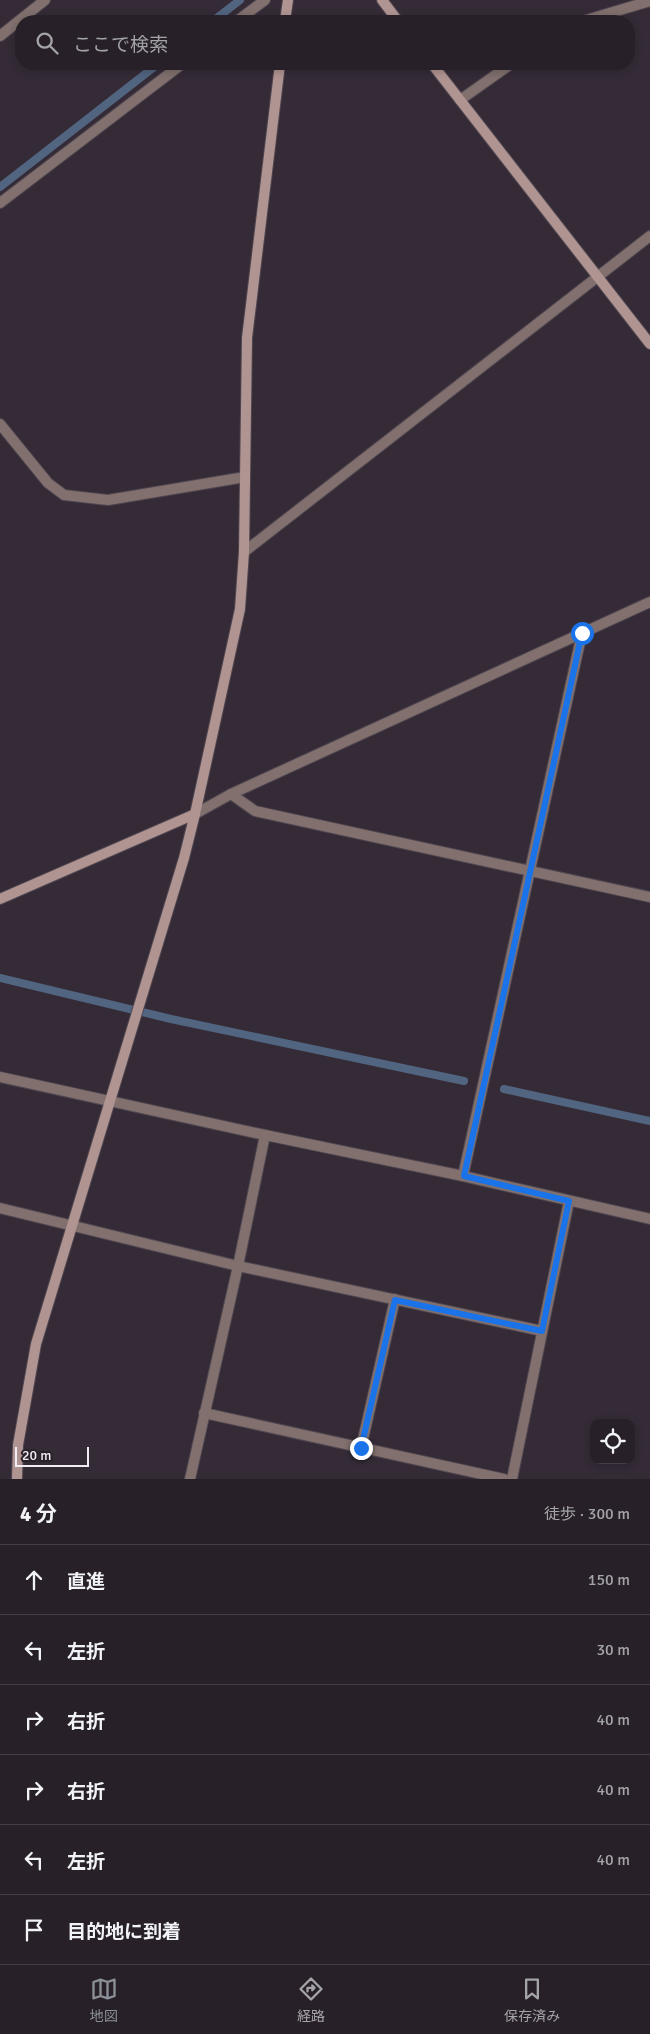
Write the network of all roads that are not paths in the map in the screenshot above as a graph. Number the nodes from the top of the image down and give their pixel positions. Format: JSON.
{"nodes":[{"id":1,"x":45,"y":0,"type":"edge"},
{"id":2,"x":265,"y":0,"type":"edge"},
{"id":3,"x":288,"y":0,"type":"edge"},
{"id":4,"x":382,"y":0,"type":"edge"},
{"id":5,"x":650,"y":1,"type":"edge"},
{"id":6,"x":26,"y":15,"type":"edge"},
{"id":7,"x":245,"y":15,"type":"edge"},
{"id":8,"x":287,"y":15,"type":"edge"},
{"id":9,"x":393,"y":15,"type":"edge"},
{"id":10,"x":602,"y":15,"type":"edge"},
{"id":11,"x":15,"y":24,"type":"edge"},
{"id":12,"x":0,"y":36,"type":"edge"},
{"id":13,"x":174,"y":70,"type":"edge"},
{"id":14,"x":279,"y":70,"type":"edge"},
{"id":15,"x":437,"y":70,"type":"edge"},
{"id":16,"x":502,"y":70,"type":"edge"},
{"id":17,"x":460,"y":100,"type":"junction"},
{"id":18,"x":0,"y":202,"type":"edge"},
{"id":19,"x":650,"y":236,"type":"edge"},
{"id":20,"x":597,"y":276,"type":"junction"},
{"id":21,"x":650,"y":344,"type":"edge"},
{"id":22,"x":0,"y":424,"type":"edge"},
{"id":23,"x":245,"y":478,"type":"junction"},
{"id":24,"x":244,"y":552,"type":"junction"},
{"id":25,"x":650,"y":602,"type":"edge"},
{"id":26,"x":582,"y":633,"type":"junction"},
{"id":27,"x":231,"y":794,"type":"junction"},
{"id":28,"x":195,"y":814,"type":"junction"},
{"id":29,"x":530,"y":871,"type":"junction"},
{"id":30,"x":650,"y":897,"type":"edge"},
{"id":31,"x":0,"y":899,"type":"edge"},
{"id":32,"x":0,"y":1077,"type":"edge"},
{"id":33,"x":111,"y":1101,"type":"junction"},
{"id":34,"x":265,"y":1135,"type":"junction"},
{"id":35,"x":464,"y":1176,"type":"junction"},
{"id":36,"x":569,"y":1201,"type":"junction"},
{"id":37,"x":0,"y":1208,"type":"edge"},
{"id":38,"x":650,"y":1219,"type":"edge"},
{"id":39,"x":72,"y":1225,"type":"junction"},
{"id":40,"x":238,"y":1266,"type":"junction"},
{"id":41,"x":395,"y":1300,"type":"junction"},
{"id":42,"x":542,"y":1331,"type":"junction"},
{"id":43,"x":204,"y":1413,"type":"junction"},
{"id":44,"x":361,"y":1448,"type":"junction"},
{"id":45,"x":16,"y":1479,"type":"edge"},
{"id":46,"x":190,"y":1479,"type":"edge"},
{"id":47,"x":504,"y":1479,"type":"edge"},
{"id":48,"x":512,"y":1479,"type":"edge"}],
"edges":[{"from":1,"to":6,"type":"street"},
{"from":2,"to":7,"type":"street"},
{"from":3,"to":8,"type":"street"},
{"from":4,"to":9,"type":"street"},
{"from":5,"to":10,"type":"street"},
{"from":11,"to":12,"type":"street"},
{"from":13,"to":18,"type":"street"},
{"from":14,"to":23,"type":"street"},
{"from":15,"to":17,"type":"street"},
{"from":16,"to":17,"type":"street"},
{"from":17,"to":20,"type":"street"},
{"from":19,"to":20,"type":"street"},
{"from":20,"to":21,"type":"street"},
{"from":20,"to":24,"type":"street"},
{"from":22,"to":23,"type":"street"},
{"from":23,"to":24,"type":"street"},
{"from":24,"to":28,"type":"street"},
{"from":25,"to":26,"type":"street"},
{"from":26,"to":27,"type":"street"},
{"from":26,"to":29,"type":"street"},
{"from":27,"to":28,"type":"street"},
{"from":27,"to":29,"type":"street"},
{"from":28,"to":31,"type":"street"},
{"from":28,"to":33,"type":"street"},
{"from":29,"to":30,"type":"street"},
{"from":29,"to":35,"type":"street"},
{"from":32,"to":33,"type":"street"},
{"from":33,"to":34,"type":"street"},
{"from":33,"to":39,"type":"street"},
{"from":34,"to":35,"type":"street"},
{"from":34,"to":40,"type":"street"},
{"from":35,"to":36,"type":"street"},
{"from":36,"to":38,"type":"street"},
{"from":36,"to":42,"type":"street"},
{"from":37,"to":39,"type":"street"},
{"from":39,"to":40,"type":"street"},
{"from":39,"to":45,"type":"street"},
{"from":40,"to":41,"type":"street"},
{"from":40,"to":43,"type":"street"},
{"from":41,"to":42,"type":"street"},
{"from":41,"to":44,"type":"street"},
{"from":42,"to":48,"type":"street"},
{"from":43,"to":44,"type":"street"},
{"from":43,"to":46,"type":"street"},
{"from":44,"to":47,"type":"street"}]}
